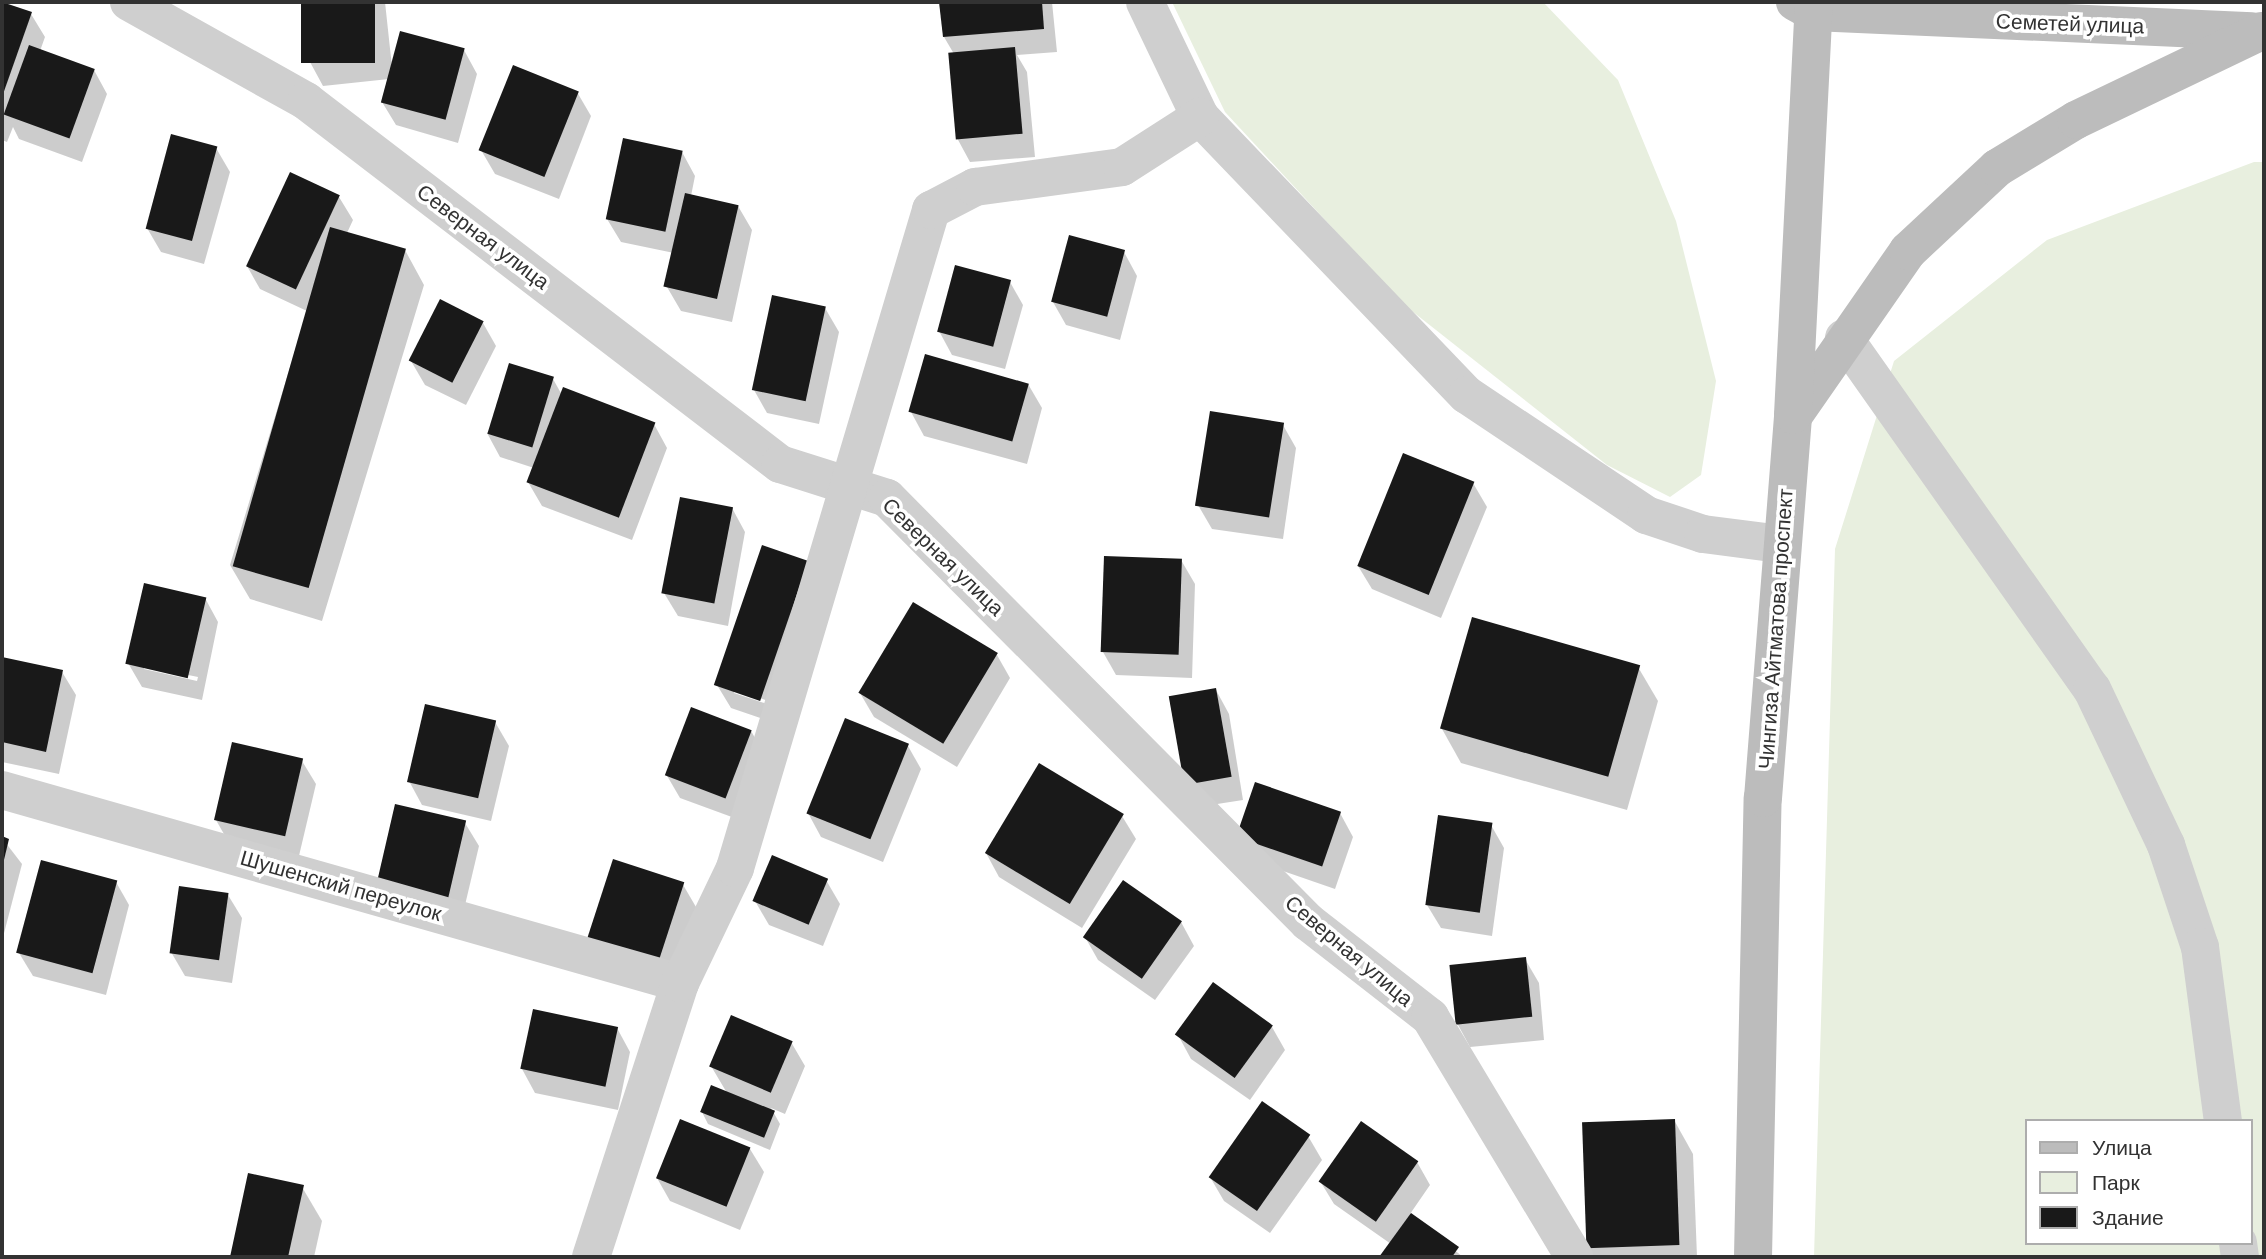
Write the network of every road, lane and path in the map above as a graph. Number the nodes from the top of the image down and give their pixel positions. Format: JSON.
{"nodes":[{"id":1,"x":128,"y":2,"type":"edge"},
{"id":2,"x":1145,"y":2,"type":"edge"},
{"id":3,"x":2174,"y":2,"type":"edge"},
{"id":4,"x":1808,"y":5,"type":"edge"},
{"id":5,"x":2263,"y":31,"type":"edge"},
{"id":6,"x":1200,"y":117,"type":"junction"},
{"id":7,"x":1844,"y":338,"type":"junction"},
{"id":8,"x":1793,"y":415,"type":"junction"},
{"id":9,"x":845,"y":483,"type":"junction"},
{"id":10,"x":1780,"y":544,"type":"junction"},
{"id":11,"x":2,"y":790,"type":"edge"},
{"id":12,"x":680,"y":983,"type":"junction"},
{"id":13,"x":2223,"y":1119,"type":"edge"},
{"id":14,"x":590,"y":1257,"type":"edge"},
{"id":15,"x":1574,"y":1257,"type":"edge"},
{"id":16,"x":1753,"y":1257,"type":"edge"}],
"edges":[{"from":1,"to":9,"type":"street","name":"Северная улица"},
{"from":2,"to":6,"type":"street"},
{"from":3,"to":5,"type":"main road"},
{"from":4,"to":5,"type":"main road","name":"Семетей улица"},
{"from":4,"to":8,"type":"main road","name":"Чингиза Айтматова проспект"},
{"from":5,"to":7,"type":"main road"},
{"from":6,"to":9,"type":"street"},
{"from":6,"to":10,"type":"street"},
{"from":7,"to":8,"type":"main road"},
{"from":7,"to":13,"type":"street"},
{"from":8,"to":10,"type":"main road","name":"Чингиза Айтматова проспект"},
{"from":9,"to":12,"type":"street"},
{"from":9,"to":15,"type":"street","name":"Северная улица"},
{"from":10,"to":16,"type":"main road","name":"Чингиза Айтматова проспект"},
{"from":11,"to":12,"type":"street","name":"Шушенский переулок"},
{"from":12,"to":14,"type":"street"}]}
